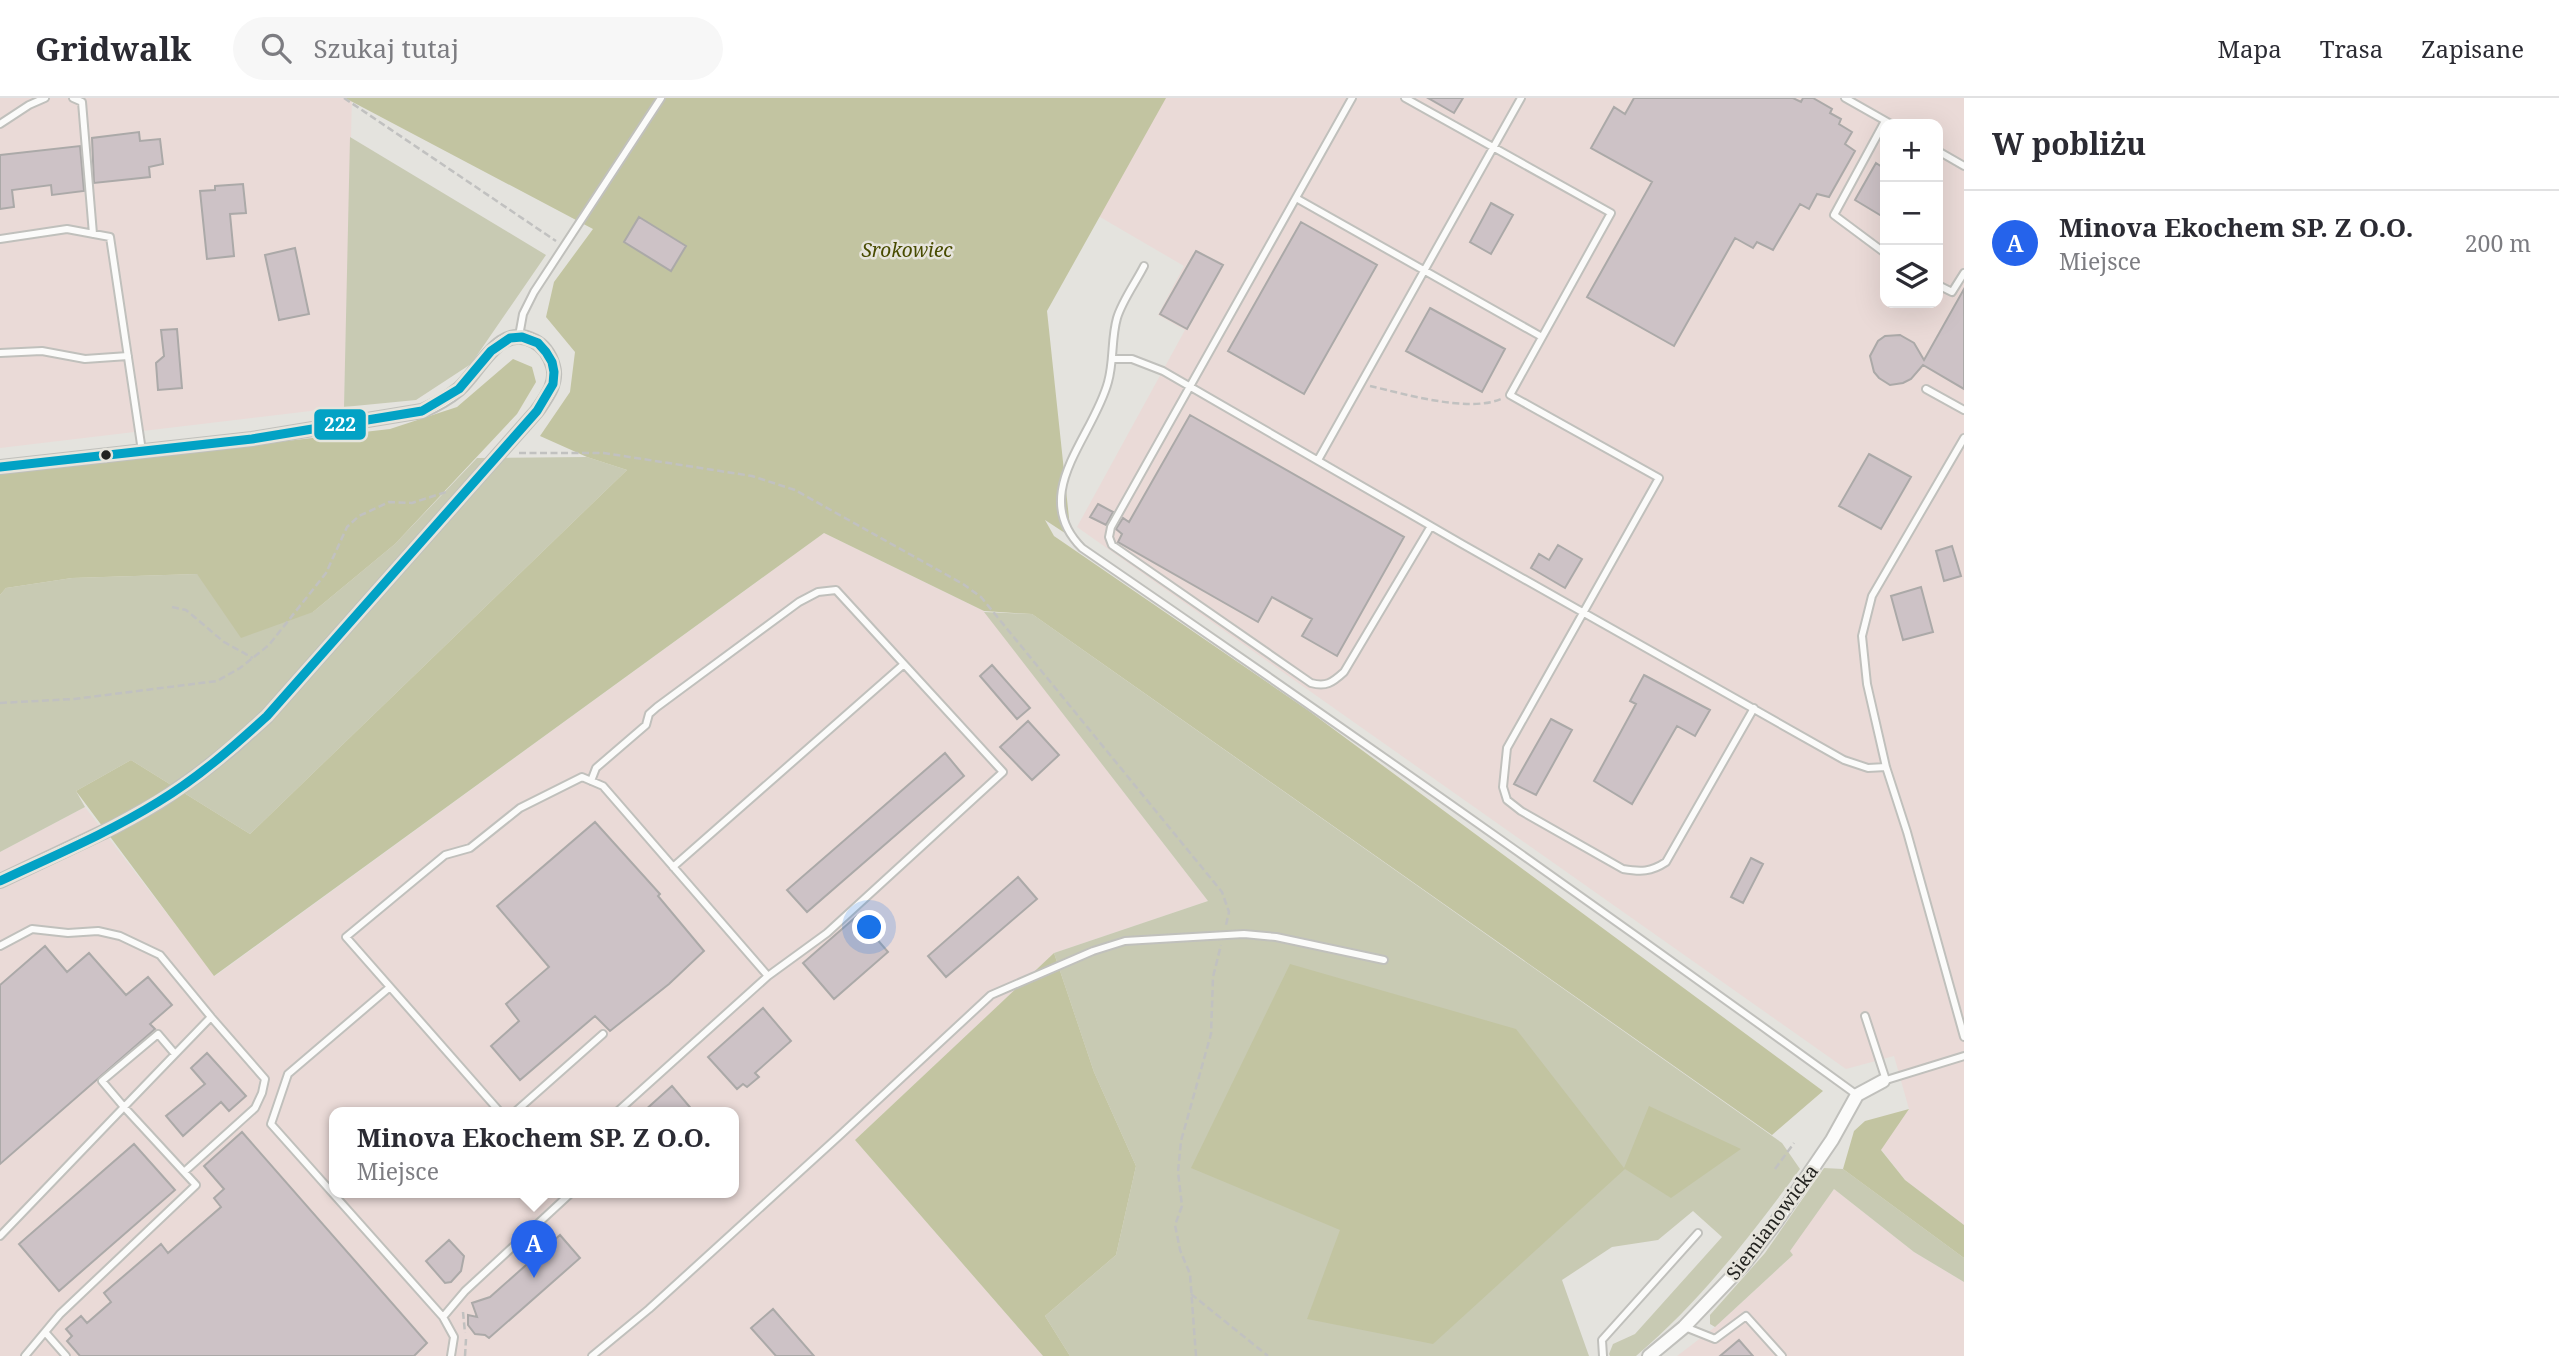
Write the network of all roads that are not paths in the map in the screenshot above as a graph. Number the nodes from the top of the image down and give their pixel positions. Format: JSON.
{"nodes":[{"id":1,"x":45,"y":98,"type":"edge"},
{"id":2,"x":73,"y":98,"type":"edge"},
{"id":3,"x":661,"y":98,"type":"edge"},
{"id":4,"x":1352,"y":98,"type":"edge"},
{"id":5,"x":1405,"y":98,"type":"edge"},
{"id":6,"x":1521,"y":98,"type":"edge"},
{"id":7,"x":1844,"y":98,"type":"edge"},
{"id":8,"x":1881,"y":119,"type":"edge"},
{"id":9,"x":0,"y":124,"type":"edge"},
{"id":10,"x":1880,"y":137,"type":"edge"},
{"id":11,"x":1493,"y":147,"type":"junction"},
{"id":12,"x":1943,"y":154,"type":"edge"},
{"id":13,"x":1964,"y":166,"type":"edge"},
{"id":14,"x":1296,"y":198,"type":"junction"},
{"id":15,"x":93,"y":234,"type":"junction"},
{"id":16,"x":0,"y":239,"type":"edge"},
{"id":17,"x":1880,"y":249,"type":"edge"},
{"id":18,"x":1144,"y":266,"type":"dead end"},
{"id":19,"x":1424,"y":271,"type":"junction"},
{"id":20,"x":1964,"y":273,"type":"edge"},
{"id":21,"x":1943,"y":288,"type":"edge"},
{"id":22,"x":519,"y":336,"type":"junction"},
{"id":23,"x":1542,"y":337,"type":"junction"},
{"id":24,"x":0,"y":353,"type":"edge"},
{"id":25,"x":128,"y":356,"type":"junction"},
{"id":26,"x":1112,"y":359,"type":"junction"},
{"id":27,"x":1190,"y":386,"type":"junction"},
{"id":28,"x":1926,"y":389,"type":"dead end"},
{"id":29,"x":1964,"y":410,"type":"edge"},
{"id":30,"x":1964,"y":438,"type":"edge"},
{"id":31,"x":142,"y":451,"type":"junction"},
{"id":32,"x":1318,"y":460,"type":"junction"},
{"id":33,"x":0,"y":467,"type":"edge"},
{"id":34,"x":1431,"y":526,"type":"junction"},
{"id":35,"x":1584,"y":612,"type":"junction"},
{"id":36,"x":904,"y":664,"type":"junction"},
{"id":37,"x":1754,"y":708,"type":"junction"},
{"id":38,"x":1886,"y":767,"type":"junction"},
{"id":39,"x":591,"y":781,"type":"junction"},
{"id":40,"x":673,"y":867,"type":"junction"},
{"id":41,"x":0,"y":881,"type":"edge"},
{"id":42,"x":0,"y":946,"type":"edge"},
{"id":43,"x":1384,"y":960,"type":"dead end"},
{"id":44,"x":768,"y":976,"type":"junction"},
{"id":45,"x":390,"y":987,"type":"junction"},
{"id":46,"x":1865,"y":1016,"type":"dead end"},
{"id":47,"x":211,"y":1017,"type":"junction"},
{"id":48,"x":603,"y":1034,"type":"dead end"},
{"id":49,"x":1964,"y":1037,"type":"edge"},
{"id":50,"x":175,"y":1054,"type":"junction"},
{"id":51,"x":1964,"y":1056,"type":"edge"},
{"id":52,"x":1884,"y":1081,"type":"junction"},
{"id":53,"x":1857,"y":1095,"type":"junction"},
{"id":54,"x":124,"y":1107,"type":"junction"},
{"id":55,"x":496,"y":1107,"type":"edge"},
{"id":56,"x":521,"y":1107,"type":"edge"},
{"id":57,"x":623,"y":1107,"type":"edge"},
{"id":58,"x":184,"y":1172,"type":"junction"},
{"id":59,"x":329,"y":1190,"type":"edge"},
{"id":60,"x":336,"y":1198,"type":"edge"},
{"id":61,"x":566,"y":1198,"type":"edge"},
{"id":62,"x":1698,"y":1233,"type":"dead end"},
{"id":63,"x":0,"y":1236,"type":"edge"},
{"id":64,"x":443,"y":1317,"type":"junction"},
{"id":65,"x":1684,"y":1327,"type":"junction"},
{"id":66,"x":45,"y":1332,"type":"junction"},
{"id":67,"x":25,"y":1356,"type":"edge"},
{"id":68,"x":66,"y":1356,"type":"edge"},
{"id":69,"x":451,"y":1356,"type":"edge"},
{"id":70,"x":592,"y":1356,"type":"edge"},
{"id":71,"x":1602,"y":1356,"type":"edge"},
{"id":72,"x":1649,"y":1356,"type":"edge"},
{"id":73,"x":1782,"y":1356,"type":"edge"}],
"edges":[{"from":1,"to":9,"type":"lane"},
{"from":2,"to":15,"type":"lane"},
{"from":3,"to":22,"type":"lane"},
{"from":4,"to":14,"type":"lane"},
{"from":5,"to":11,"type":"lane"},
{"from":6,"to":11,"type":"lane"},
{"from":7,"to":8,"type":"lane"},
{"from":10,"to":17,"type":"lane"},
{"from":11,"to":19,"type":"lane"},
{"from":11,"to":23,"type":"lane"},
{"from":12,"to":13,"type":"lane"},
{"from":14,"to":19,"type":"lane"},
{"from":14,"to":27,"type":"lane"},
{"from":15,"to":16,"type":"lane"},
{"from":15,"to":25,"type":"lane"},
{"from":18,"to":26,"type":"lane"},
{"from":19,"to":23,"type":"lane"},
{"from":19,"to":32,"type":"lane"},
{"from":20,"to":21,"type":"lane"},
{"from":22,"to":31,"type":"street"},
{"from":22,"to":41,"type":"street"},
{"from":23,"to":35,"type":"lane"},
{"from":24,"to":25,"type":"lane"},
{"from":25,"to":31,"type":"lane"},
{"from":26,"to":27,"type":"lane"},
{"from":26,"to":53,"type":"lane"},
{"from":27,"to":32,"type":"lane"},
{"from":27,"to":34,"type":"lane"},
{"from":28,"to":29,"type":"lane"},
{"from":30,"to":38,"type":"lane"},
{"from":31,"to":33,"type":"street"},
{"from":32,"to":34,"type":"lane"},
{"from":34,"to":35,"type":"lane"},
{"from":35,"to":37,"type":"lane"},
{"from":35,"to":37,"type":"lane"},
{"from":36,"to":39,"type":"lane"},
{"from":36,"to":40,"type":"lane"},
{"from":36,"to":44,"type":"lane"},
{"from":37,"to":38,"type":"lane"},
{"from":38,"to":49,"type":"lane"},
{"from":39,"to":40,"type":"lane"},
{"from":39,"to":45,"type":"lane"},
{"from":40,"to":44,"type":"lane"},
{"from":42,"to":47,"type":"lane"},
{"from":43,"to":70,"type":"lane"},
{"from":44,"to":57,"type":"lane"},
{"from":45,"to":55,"type":"lane"},
{"from":45,"to":59,"type":"lane"},
{"from":46,"to":52,"type":"lane"},
{"from":47,"to":50,"type":"lane"},
{"from":47,"to":58,"type":"lane"},
{"from":48,"to":56,"type":"lane"},
{"from":50,"to":54,"type":"lane"},
{"from":50,"to":54,"type":"lane"},
{"from":51,"to":52,"type":"lane"},
{"from":52,"to":53,"type":"street"},
{"from":53,"to":65,"type":"street","name":"Siemianowicka"},
{"from":54,"to":58,"type":"lane"},
{"from":54,"to":63,"type":"lane"},
{"from":58,"to":66,"type":"lane"},
{"from":60,"to":64,"type":"lane"},
{"from":61,"to":64,"type":"lane"},
{"from":62,"to":71,"type":"lane"},
{"from":64,"to":69,"type":"lane"},
{"from":65,"to":72,"type":"street","name":"Siemianowicka"},
{"from":65,"to":73,"type":"lane"},
{"from":66,"to":67,"type":"lane"},
{"from":66,"to":68,"type":"lane"}]}
